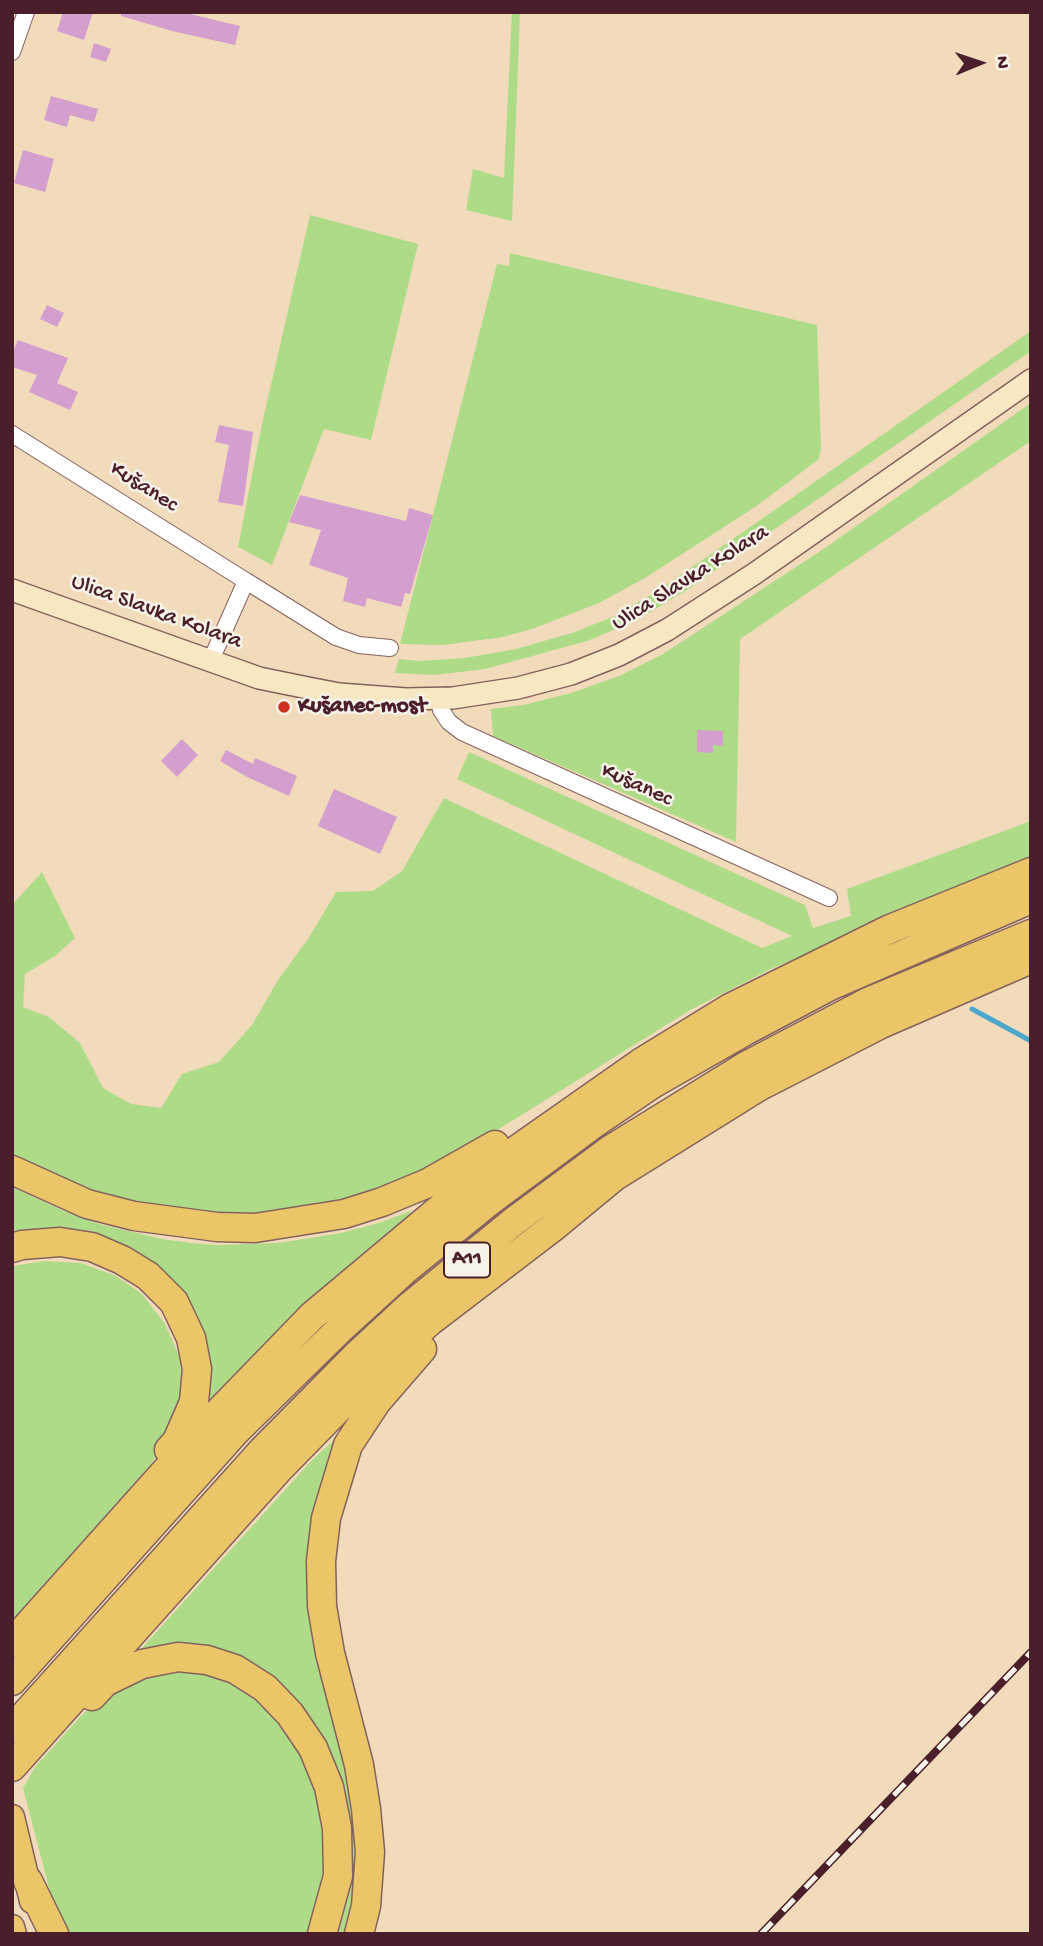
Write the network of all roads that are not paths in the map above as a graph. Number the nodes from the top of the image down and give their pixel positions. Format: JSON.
{"nodes":[{"id":1,"x":26,"y":12,"type":"edge"},
{"id":2,"x":12,"y":52,"type":"edge"},
{"id":3,"x":1031,"y":380,"type":"edge"},
{"id":4,"x":12,"y":434,"type":"edge"},
{"id":5,"x":246,"y":581,"type":"junction"},
{"id":6,"x":12,"y":590,"type":"edge"},
{"id":7,"x":390,"y":648,"type":"dead end"},
{"id":8,"x":211,"y":660,"type":"junction"},
{"id":9,"x":439,"y":699,"type":"junction"},
{"id":10,"x":1031,"y":872,"type":"edge"},
{"id":11,"x":830,"y":898,"type":"dead end"},
{"id":12,"x":1031,"y":899,"type":"edge"},
{"id":13,"x":1031,"y":934,"type":"edge"},
{"id":14,"x":1031,"y":959,"type":"edge"},
{"id":15,"x":642,"y":1062,"type":"junction"},
{"id":16,"x":12,"y":1170,"type":"edge"},
{"id":17,"x":552,"y":1228,"type":"junction"},
{"id":18,"x":12,"y":1248,"type":"edge"},
{"id":19,"x":75,"y":1570,"type":"junction"},
{"id":20,"x":12,"y":1643,"type":"edge"},
{"id":21,"x":12,"y":1681,"type":"edge"},
{"id":22,"x":12,"y":1729,"type":"edge"},
{"id":23,"x":12,"y":1767,"type":"edge"},
{"id":24,"x":12,"y":1773,"type":"edge"},
{"id":25,"x":12,"y":1817,"type":"edge"},
{"id":26,"x":28,"y":1881,"type":"junction"},
{"id":27,"x":12,"y":1927,"type":"edge"},
{"id":28,"x":14,"y":1934,"type":"edge"},
{"id":29,"x":40,"y":1934,"type":"edge"},
{"id":30,"x":54,"y":1934,"type":"edge"},
{"id":31,"x":322,"y":1934,"type":"edge"},
{"id":32,"x":359,"y":1934,"type":"edge"}],
"edges":[{"from":1,"to":2,"type":"street"},
{"from":3,"to":9,"type":"main road","name":"Ulica Slavka Kolara"},
{"from":4,"to":5,"type":"street","name":"Kušanec"},
{"from":5,"to":7,"type":"street","name":"Kušanec"},
{"from":5,"to":8,"type":"street"},
{"from":6,"to":8,"type":"main road","name":"Ulica Slavka Kolara"},
{"from":8,"to":9,"type":"main road","name":"Ulica Slavka Kolara"},
{"from":9,"to":11,"type":"street","name":"Kušanec"},
{"from":10,"to":15,"type":"highway"},
{"from":12,"to":21,"type":"highway","number":"A11"},
{"from":13,"to":22,"type":"highway","number":"A11"},
{"from":14,"to":17,"type":"highway"},
{"from":15,"to":16,"type":"highway"},
{"from":15,"to":19,"type":"highway"},
{"from":17,"to":23,"type":"highway"},
{"from":17,"to":32,"type":"highway"},
{"from":18,"to":19,"type":"highway"},
{"from":19,"to":20,"type":"highway"},
{"from":24,"to":31,"type":"highway"},
{"from":25,"to":26,"type":"main road"},
{"from":26,"to":29,"type":"main road"},
{"from":26,"to":30,"type":"highway"},
{"from":27,"to":28,"type":"main road"}]}
